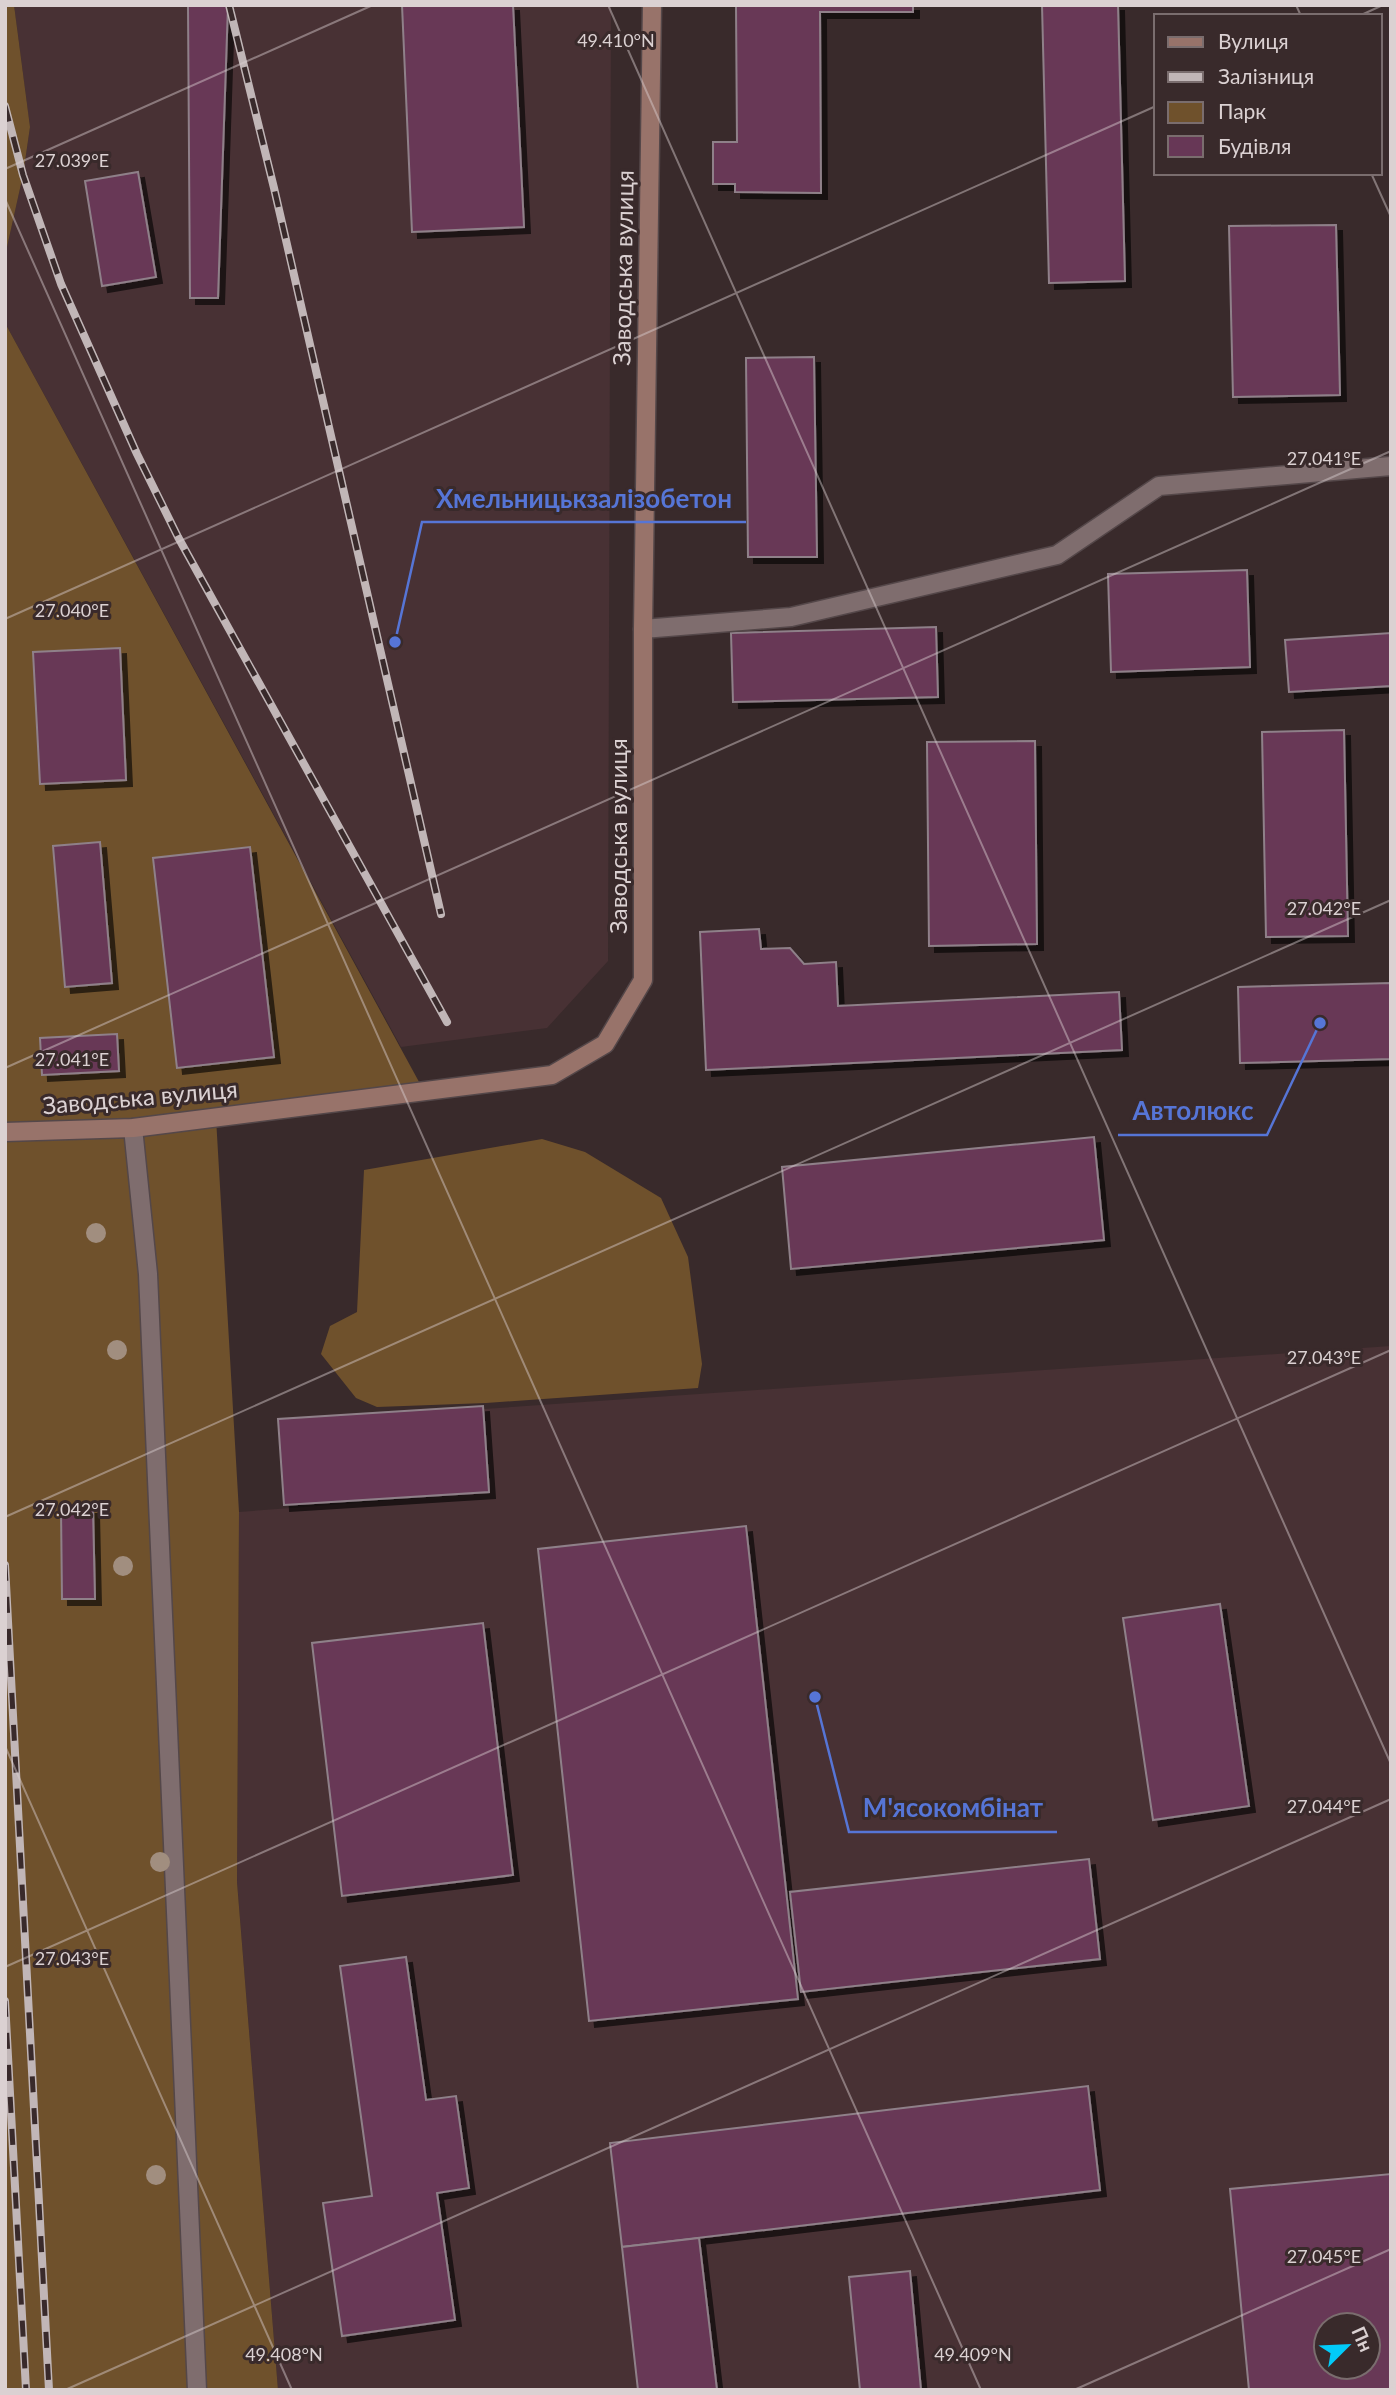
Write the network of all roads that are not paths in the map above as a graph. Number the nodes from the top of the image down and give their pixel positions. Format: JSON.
{"nodes":[{"id":1,"x":652,"y":5,"type":"edge"},
{"id":2,"x":1391,"y":466,"type":"edge"},
{"id":3,"x":643,"y":629,"type":"junction"},
{"id":4,"x":133,"y":1128,"type":"junction"},
{"id":5,"x":5,"y":1132,"type":"edge"},
{"id":6,"x":197,"y":2390,"type":"edge"}],
"edges":[{"from":1,"to":3,"type":"street","name":"Заводська вулиця"},
{"from":2,"to":3,"type":"street"},
{"from":3,"to":4,"type":"street","name":"Заводська вулиця"},
{"from":4,"to":5,"type":"street","name":"Заводська вулиця"},
{"from":4,"to":6,"type":"street"}]}
